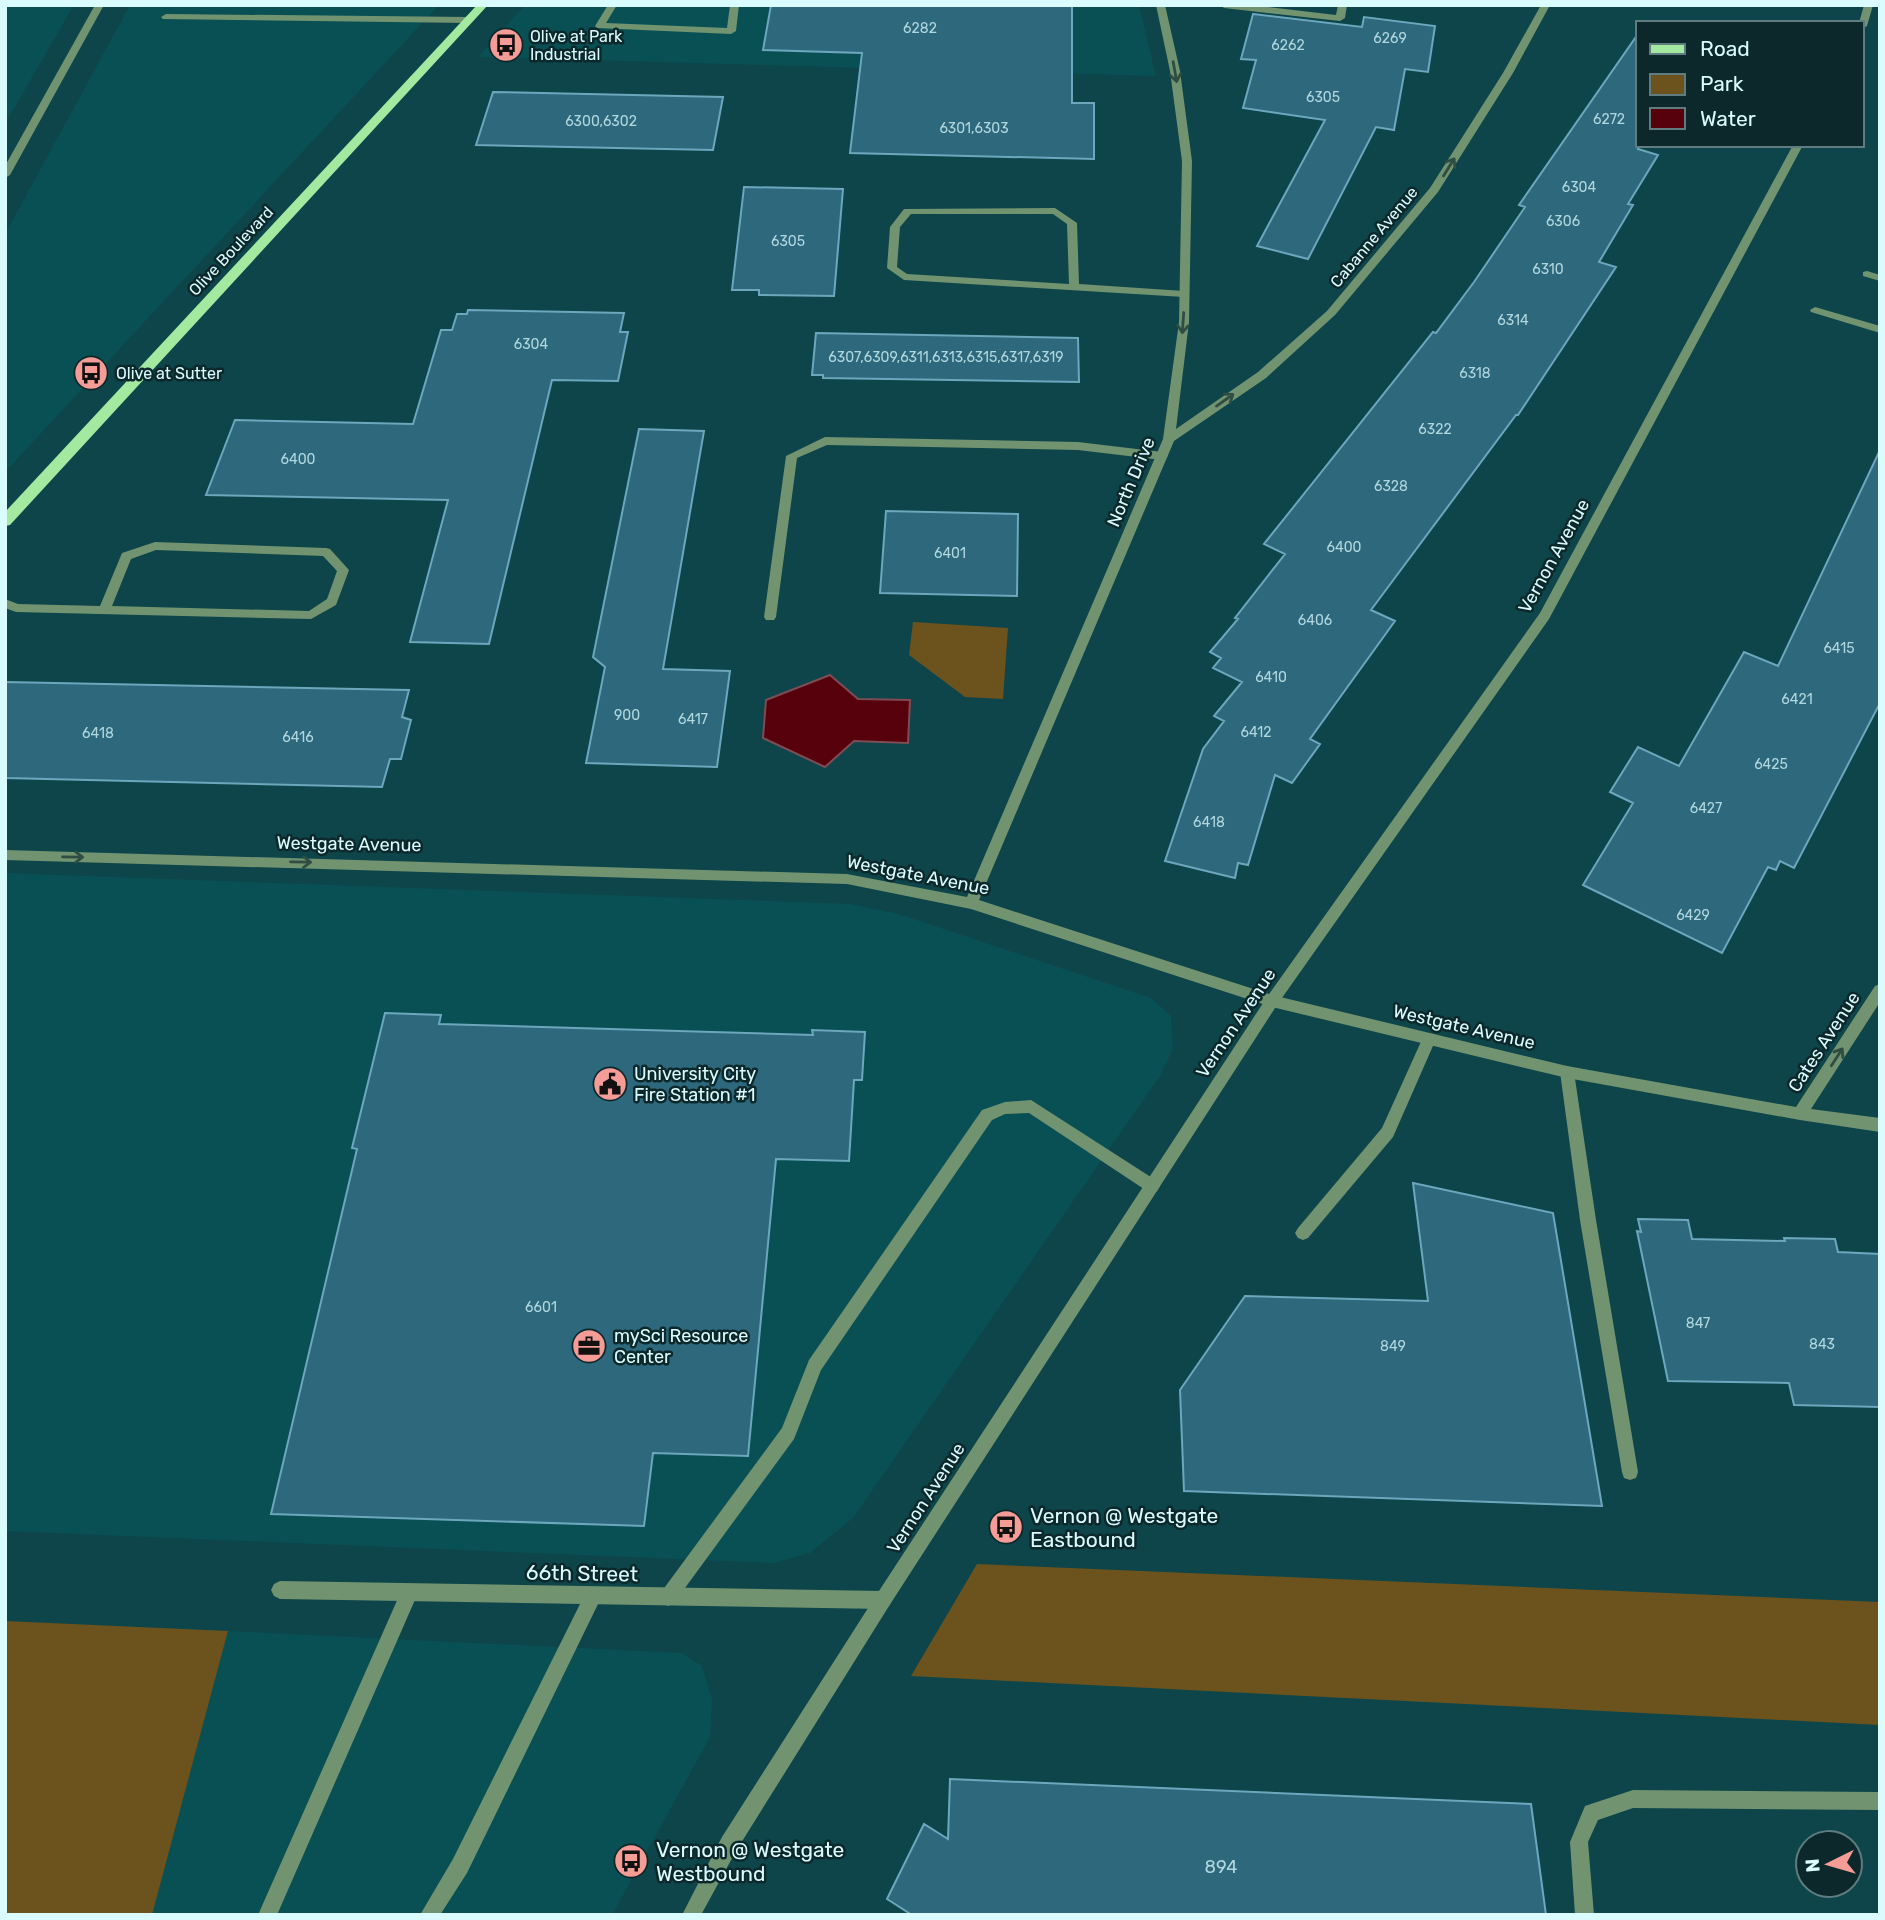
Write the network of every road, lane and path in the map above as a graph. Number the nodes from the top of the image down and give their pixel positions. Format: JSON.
{"nodes":[{"id":1,"x":100,"y":5,"type":"edge"},
{"id":2,"x":483,"y":5,"type":"edge"},
{"id":3,"x":613,"y":5,"type":"edge"},
{"id":4,"x":735,"y":5,"type":"edge"},
{"id":5,"x":1160,"y":5,"type":"edge"},
{"id":6,"x":1224,"y":5,"type":"edge"},
{"id":7,"x":1343,"y":5,"type":"edge"},
{"id":8,"x":1546,"y":5,"type":"edge"},
{"id":9,"x":166,"y":17,"type":"dead end"},
{"id":10,"x":469,"y":20,"type":"junction"},
{"id":11,"x":1797,"y":147,"type":"edge"},
{"id":12,"x":9,"y":160,"type":"edge"},
{"id":13,"x":5,"y":175,"type":"edge"},
{"id":14,"x":1867,"y":274,"type":"dead end"},
{"id":15,"x":1880,"y":278,"type":"edge"},
{"id":16,"x":1074,"y":286,"type":"junction"},
{"id":17,"x":1184,"y":294,"type":"junction"},
{"id":18,"x":1815,"y":310,"type":"dead end"},
{"id":19,"x":1880,"y":330,"type":"edge"},
{"id":20,"x":1169,"y":439,"type":"junction"},
{"id":21,"x":1162,"y":456,"type":"junction"},
{"id":22,"x":5,"y":521,"type":"edge"},
{"id":23,"x":5,"y":603,"type":"edge"},
{"id":24,"x":104,"y":610,"type":"junction"},
{"id":25,"x":770,"y":617,"type":"dead end"},
{"id":26,"x":5,"y":855,"type":"edge"},
{"id":27,"x":971,"y":903,"type":"junction"},
{"id":28,"x":1880,"y":990,"type":"edge"},
{"id":29,"x":1272,"y":1001,"type":"junction"},
{"id":30,"x":1429,"y":1039,"type":"junction"},
{"id":31,"x":1567,"y":1072,"type":"junction"},
{"id":32,"x":1800,"y":1114,"type":"junction"},
{"id":33,"x":1880,"y":1125,"type":"edge"},
{"id":34,"x":1152,"y":1186,"type":"junction"},
{"id":35,"x":1303,"y":1233,"type":"dead end"},
{"id":36,"x":1630,"y":1472,"type":"dead end"},
{"id":37,"x":280,"y":1590,"type":"dead end"},
{"id":38,"x":409,"y":1593,"type":"junction"},
{"id":39,"x":593,"y":1595,"type":"junction"},
{"id":40,"x":668,"y":1597,"type":"junction"},
{"id":41,"x":883,"y":1600,"type":"junction"},
{"id":42,"x":1880,"y":1801,"type":"edge"},
{"id":43,"x":267,"y":1915,"type":"edge"},
{"id":44,"x":429,"y":1915,"type":"edge"},
{"id":45,"x":691,"y":1915,"type":"edge"},
{"id":46,"x":1585,"y":1915,"type":"edge"}],
"edges":[{"from":1,"to":12,"type":"street"},
{"from":2,"to":10,"type":"main road","name":"Olive Boulevard"},
{"from":3,"to":4,"type":"street"},
{"from":5,"to":17,"type":"street","name":"North Drive","one_way":true},
{"from":6,"to":7,"type":"street"},
{"from":20,"to":8,"type":"street","name":"Cabanne Avenue","one_way":true},
{"from":9,"to":10,"type":"street"},
{"from":10,"to":22,"type":"main road","name":"Olive Boulevard"},
{"from":11,"to":29,"type":"street","name":"Vernon Avenue"},
{"from":12,"to":13,"type":"street"},
{"from":14,"to":15,"type":"street"},
{"from":16,"to":16,"type":"street"},
{"from":16,"to":17,"type":"street"},
{"from":17,"to":20,"type":"street","name":"North Drive","one_way":true},
{"from":18,"to":19,"type":"street"},
{"from":20,"to":21,"type":"street","name":"North Drive"},
{"from":21,"to":25,"type":"street"},
{"from":21,"to":27,"type":"street","name":"North Drive"},
{"from":23,"to":24,"type":"street"},
{"from":24,"to":24,"type":"street"},
{"from":26,"to":27,"type":"street","name":"Westgate Avenue","one_way":true},
{"from":27,"to":29,"type":"street","name":"Westgate Avenue"},
{"from":32,"to":28,"type":"street","name":"Cates Avenue","one_way":true},
{"from":29,"to":30,"type":"street","name":"Westgate Avenue"},
{"from":29,"to":34,"type":"street","name":"Vernon Avenue"},
{"from":30,"to":31,"type":"street","name":"Westgate Avenue"},
{"from":30,"to":35,"type":"street"},
{"from":31,"to":32,"type":"street","name":"Westgate Avenue"},
{"from":31,"to":36,"type":"street"},
{"from":32,"to":33,"type":"street","name":"Westgate Avenue"},
{"from":34,"to":40,"type":"street"},
{"from":34,"to":41,"type":"street","name":"Vernon Avenue"},
{"from":37,"to":38,"type":"street","name":"66th Street"},
{"from":38,"to":39,"type":"street","name":"66th Street"},
{"from":38,"to":43,"type":"street"},
{"from":39,"to":40,"type":"street","name":"66th Street"},
{"from":39,"to":44,"type":"street"},
{"from":40,"to":41,"type":"street","name":"66th Street"},
{"from":41,"to":45,"type":"street","name":"Vernon Avenue"},
{"from":42,"to":46,"type":"street"}]}
